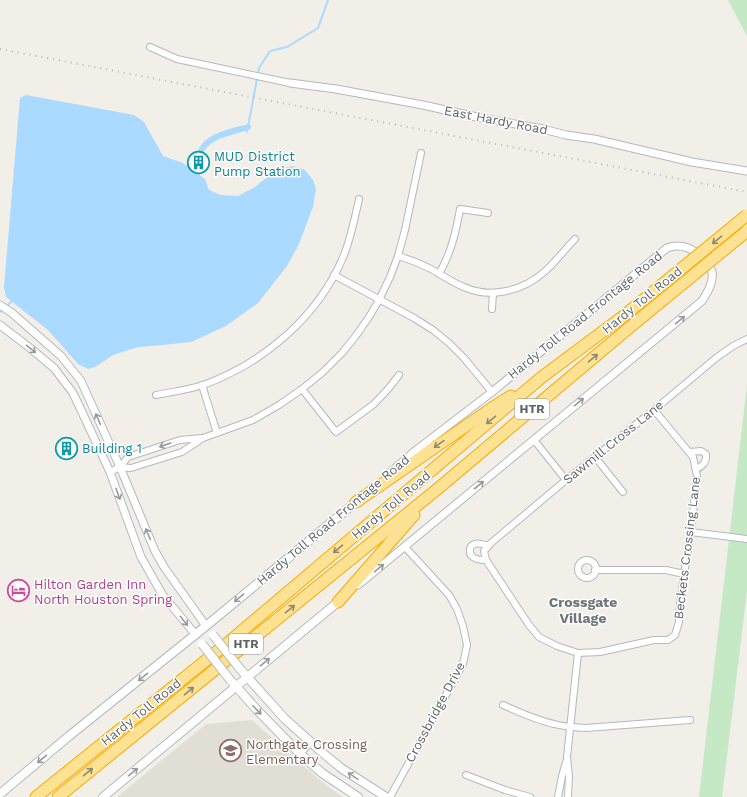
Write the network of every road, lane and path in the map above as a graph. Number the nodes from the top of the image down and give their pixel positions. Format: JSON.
{"nodes":[{"id":1,"x":150,"y":47,"type":"dead end"},
{"id":2,"x":290,"y":83,"type":"joint"},
{"id":3,"x":420,"y":153,"type":"dead end"},
{"id":4,"x":747,"y":171,"type":"edge"},
{"id":5,"x":359,"y":199,"type":"dead end"},
{"id":6,"x":488,"y":213,"type":"dead end"},
{"id":7,"x":747,"y":215,"type":"edge"},
{"id":8,"x":747,"y":232,"type":"edge"},
{"id":9,"x":575,"y":239,"type":"dead end"},
{"id":10,"x":398,"y":256,"type":"junction"},
{"id":11,"x":439,"y":274,"type":"junction"},
{"id":12,"x":334,"y":276,"type":"junction"},
{"id":13,"x":493,"y":293,"type":"junction"},
{"id":14,"x":379,"y":300,"type":"junction"},
{"id":15,"x":0,"y":305,"type":"edge"},
{"id":16,"x":492,"y":309,"type":"dead end"},
{"id":17,"x":0,"y":325,"type":"edge"},
{"id":18,"x":747,"y":339,"type":"edge"},
{"id":19,"x":399,"y":375,"type":"dead end"},
{"id":20,"x":542,"y":377,"type":"junction"},
{"id":21,"x":202,"y":385,"type":"junction"},
{"id":22,"x":302,"y":389,"type":"junction"},
{"id":23,"x":492,"y":392,"type":"junction"},
{"id":24,"x":156,"y":395,"type":"dead end"},
{"id":25,"x":654,"y":410,"type":"junction"},
{"id":26,"x":217,"y":433,"type":"junction"},
{"id":27,"x":203,"y":438,"type":"junction"},
{"id":28,"x":534,"y":440,"type":"junction"},
{"id":29,"x":689,"y":452,"type":"junction"},
{"id":30,"x":595,"y":457,"type":"junction"},
{"id":31,"x":120,"y":468,"type":"junction"},
{"id":32,"x":696,"y":469,"type":"junction"},
{"id":33,"x":110,"y":472,"type":"junction"},
{"id":34,"x":566,"y":480,"type":"junction"},
{"id":35,"x":435,"y":491,"type":"junction"},
{"id":36,"x":623,"y":492,"type":"dead end"},
{"id":37,"x":356,"y":502,"type":"junction"},
{"id":38,"x":691,"y":532,"type":"junction"},
{"id":39,"x":747,"y":539,"type":"edge"},
{"id":40,"x":406,"y":546,"type":"junction"},
{"id":41,"x":486,"y":549,"type":"junction"},
{"id":42,"x":155,"y":551,"type":"junction"},
{"id":43,"x":141,"y":556,"type":"junction"},
{"id":44,"x":486,"y":560,"type":"junction"},
{"id":45,"x":595,"y":570,"type":"dead end"},
{"id":46,"x":684,"y":574,"type":"junction"},
{"id":47,"x":338,"y":602,"type":"junction"},
{"id":48,"x":206,"y":626,"type":"junction"},
{"id":49,"x":195,"y":634,"type":"junction"},
{"id":50,"x":578,"y":652,"type":"junction"},
{"id":51,"x":248,"y":677,"type":"junction"},
{"id":52,"x":234,"y":684,"type":"junction"},
{"id":53,"x":503,"y":705,"type":"dead end"},
{"id":54,"x":690,"y":720,"type":"dead end"},
{"id":55,"x":570,"y":727,"type":"junction"},
{"id":56,"x":310,"y":742,"type":"junction"},
{"id":57,"x":299,"y":753,"type":"junction"},
{"id":58,"x":567,"y":757,"type":"junction"},
{"id":59,"x":466,"y":775,"type":"dead end"},
{"id":60,"x":0,"y":794,"type":"edge"},
{"id":61,"x":36,"y":797,"type":"edge"},
{"id":62,"x":58,"y":797,"type":"edge"},
{"id":63,"x":103,"y":797,"type":"edge"},
{"id":64,"x":358,"y":797,"type":"edge"},
{"id":65,"x":386,"y":797,"type":"edge"},
{"id":66,"x":390,"y":797,"type":"edge"},
{"id":67,"x":530,"y":797,"type":"edge"},
{"id":68,"x":558,"y":797,"type":"edge"},
{"id":69,"x":568,"y":797,"type":"edge"}],
"edges":[{"from":1,"to":2,"type":"street","name":"East Hardy Road"},
{"from":2,"to":4,"type":"street","name":"East Hardy Road"},
{"from":3,"to":10,"type":"street"},
{"from":5,"to":12,"type":"street"},
{"from":6,"to":11,"type":"street"},
{"from":7,"to":20,"type":"highway","name":"Hardy Toll Road","number":"HTR","one_way":true,"bridge":true},
{"from":35,"to":8,"type":"highway","name":"Hardy Toll Road","number":"HTR","one_way":true,"bridge":true},
{"from":9,"to":13,"type":"street"},
{"from":10,"to":11,"type":"street"},
{"from":10,"to":14,"type":"street"},
{"from":11,"to":13,"type":"street"},
{"from":12,"to":14,"type":"street"},
{"from":12,"to":21,"type":"street"},
{"from":13,"to":16,"type":"street"},
{"from":14,"to":22,"type":"street"},
{"from":14,"to":23,"type":"street"},
{"from":31,"to":15,"type":"street","one_way":true},
{"from":17,"to":33,"type":"street","one_way":true},
{"from":18,"to":25,"type":"street","name":"Sawmill Cross Lane"},
{"from":19,"to":22,"type":"street"},
{"from":20,"to":37,"type":"highway","one_way":true},
{"from":20,"to":61,"type":"highway","name":"Hardy Toll Road","number":"HTR","one_way":true},
{"from":21,"to":24,"type":"street"},
{"from":21,"to":26,"type":"street"},
{"from":22,"to":26,"type":"street"},
{"from":28,"to":23,"type":"street","name":"Hardy Toll Road Frontage Road","one_way":true},
{"from":23,"to":37,"type":"street","name":"Hardy Toll Road Frontage Road"},
{"from":25,"to":29,"type":"street","name":"Beckets Crossing Lane"},
{"from":25,"to":30,"type":"street","name":"Sawmill Cross Lane"},
{"from":26,"to":27,"type":"street"},
{"from":27,"to":31,"type":"street"},
{"from":27,"to":31,"type":"street","one_way":true},
{"from":28,"to":34,"type":"street"},
{"from":40,"to":28,"type":"street","name":"Hardy Toll Road Frontage Road","one_way":true},
{"from":29,"to":32,"type":"street","name":"Beckets Crossing Lane"},
{"from":29,"to":32,"type":"street"},
{"from":30,"to":34,"type":"street","name":"Sawmill Cross Lane"},
{"from":30,"to":36,"type":"street"},
{"from":31,"to":33,"type":"street"},
{"from":42,"to":31,"type":"street","one_way":true},
{"from":32,"to":38,"type":"street","name":"Beckets Crossing Lane"},
{"from":33,"to":43,"type":"street","one_way":true},
{"from":34,"to":41,"type":"street","name":"Sawmill Cross Lane"},
{"from":35,"to":47,"type":"highway"},
{"from":62,"to":35,"type":"highway","name":"Hardy Toll Road","number":"HTR","one_way":true},
{"from":37,"to":48,"type":"main road","name":"Hardy Toll Road Frontage Road","one_way":true},
{"from":38,"to":39,"type":"street"},
{"from":38,"to":46,"type":"street","name":"Beckets Crossing Lane"},
{"from":47,"to":40,"type":"street","name":"Hardy Toll Road Frontage Road","one_way":true},
{"from":40,"to":66,"type":"street","name":"Crossbridge Drive"},
{"from":41,"to":44,"type":"street"},
{"from":41,"to":44,"type":"street"},
{"from":42,"to":43,"type":"street"},
{"from":42,"to":48,"type":"street"},
{"from":43,"to":49,"type":"street","one_way":true},
{"from":44,"to":50,"type":"street"},
{"from":45,"to":46,"type":"street"},
{"from":46,"to":50,"type":"street","name":"Beckets Crossing Lane"},
{"from":51,"to":47,"type":"main road","name":"Hardy Toll Road Frontage Road","one_way":true},
{"from":48,"to":49,"type":"main road","name":"Hardy Toll Road Frontage Road"},
{"from":48,"to":51,"type":"main road","bridge":true},
{"from":49,"to":52,"type":"main road","bridge":true},
{"from":49,"to":60,"type":"main road","name":"Hardy Toll Road Frontage Road","one_way":true},
{"from":50,"to":55,"type":"street"},
{"from":51,"to":52,"type":"main road","name":"Hardy Toll Road Frontage Road"},
{"from":51,"to":56,"type":"main road"},
{"from":52,"to":57,"type":"main road","one_way":true},
{"from":63,"to":52,"type":"main road","name":"Hardy Toll Road Frontage Road","one_way":true},
{"from":53,"to":55,"type":"street"},
{"from":54,"to":55,"type":"street"},
{"from":55,"to":58,"type":"street"},
{"from":56,"to":57,"type":"main road"},
{"from":65,"to":56,"type":"main road","one_way":true},
{"from":57,"to":64,"type":"main road"},
{"from":58,"to":68,"type":"street"},
{"from":58,"to":69,"type":"street"},
{"from":59,"to":67,"type":"street"}]}
